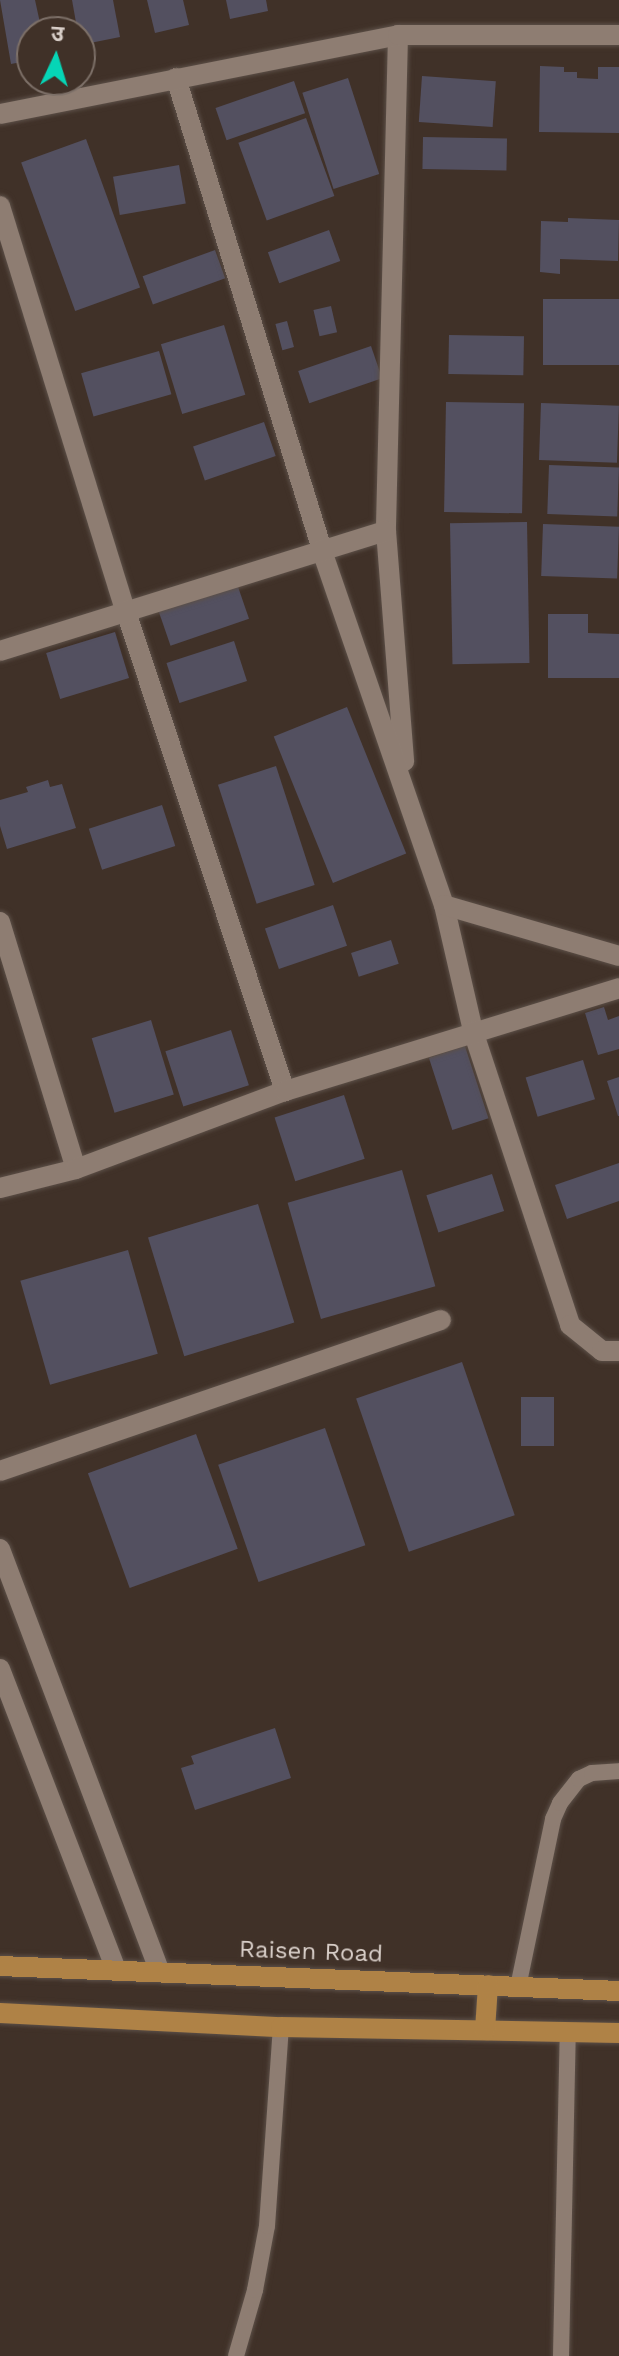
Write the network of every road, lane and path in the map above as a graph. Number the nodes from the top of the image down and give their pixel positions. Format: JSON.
{"nodes":[{"id":1,"x":398,"y":35,"type":"junction"},
{"id":2,"x":619,"y":35,"type":"edge"},
{"id":3,"x":176,"y":78,"type":"junction"},
{"id":4,"x":0,"y":114,"type":"edge"},
{"id":5,"x":0,"y":206,"type":"edge"},
{"id":6,"x":386,"y":531,"type":"junction"},
{"id":7,"x":322,"y":551,"type":"junction"},
{"id":8,"x":126,"y":612,"type":"junction"},
{"id":9,"x":0,"y":651,"type":"edge"},
{"id":10,"x":406,"y":789,"type":"junction"},
{"id":11,"x":444,"y":905,"type":"junction"},
{"id":12,"x":0,"y":922,"type":"edge"},
{"id":13,"x":619,"y":956,"type":"edge"},
{"id":14,"x":619,"y":988,"type":"edge"},
{"id":15,"x":473,"y":1031,"type":"junction"},
{"id":16,"x":285,"y":1091,"type":"junction"},
{"id":17,"x":76,"y":1169,"type":"junction"},
{"id":18,"x":0,"y":1188,"type":"edge"},
{"id":19,"x":441,"y":1320,"type":"dead end"},
{"id":20,"x":619,"y":1351,"type":"edge"},
{"id":21,"x":0,"y":1471,"type":"edge"},
{"id":22,"x":0,"y":1549,"type":"edge"},
{"id":23,"x":0,"y":1669,"type":"edge"},
{"id":24,"x":619,"y":1771,"type":"edge"},
{"id":25,"x":0,"y":1966,"type":"edge"},
{"id":26,"x":116,"y":1970,"type":"junction"},
{"id":27,"x":160,"y":1972,"type":"junction"},
{"id":28,"x":488,"y":1985,"type":"junction"},
{"id":29,"x":518,"y":1987,"type":"junction"},
{"id":30,"x":619,"y":1991,"type":"edge"},
{"id":31,"x":0,"y":2013,"type":"edge"},
{"id":32,"x":281,"y":2027,"type":"junction"},
{"id":33,"x":485,"y":2030,"type":"junction"},
{"id":34,"x":568,"y":2031,"type":"junction"},
{"id":35,"x":619,"y":2033,"type":"edge"},
{"id":36,"x":236,"y":2356,"type":"edge"},
{"id":37,"x":561,"y":2356,"type":"edge"}],
"edges":[{"from":1,"to":2,"type":"street"},
{"from":1,"to":3,"type":"street"},
{"from":1,"to":6,"type":"street"},
{"from":3,"to":4,"type":"street"},
{"from":3,"to":7,"type":"street"},
{"from":5,"to":8,"type":"street"},
{"from":6,"to":7,"type":"street"},
{"from":6,"to":10,"type":"street"},
{"from":7,"to":8,"type":"street"},
{"from":7,"to":10,"type":"street"},
{"from":8,"to":9,"type":"street"},
{"from":8,"to":16,"type":"street"},
{"from":10,"to":11,"type":"street"},
{"from":11,"to":13,"type":"street"},
{"from":11,"to":15,"type":"street"},
{"from":12,"to":17,"type":"street"},
{"from":14,"to":15,"type":"street"},
{"from":15,"to":16,"type":"street"},
{"from":15,"to":20,"type":"street"},
{"from":16,"to":17,"type":"street"},
{"from":17,"to":18,"type":"street"},
{"from":19,"to":21,"type":"street"},
{"from":22,"to":27,"type":"street"},
{"from":23,"to":26,"type":"street"},
{"from":24,"to":29,"type":"lane"},
{"from":25,"to":26,"type":"main road","name":"Raisen Road"},
{"from":26,"to":27,"type":"main road","name":"Raisen Road"},
{"from":27,"to":28,"type":"main road","name":"Raisen Road"},
{"from":28,"to":29,"type":"main road","name":"Raisen Road"},
{"from":28,"to":33,"type":"main road"},
{"from":29,"to":30,"type":"main road","name":"Raisen Road"},
{"from":31,"to":32,"type":"main road"},
{"from":32,"to":33,"type":"main road"},
{"from":32,"to":36,"type":"lane"},
{"from":33,"to":34,"type":"main road"},
{"from":34,"to":35,"type":"main road"},
{"from":34,"to":37,"type":"lane"}]}
